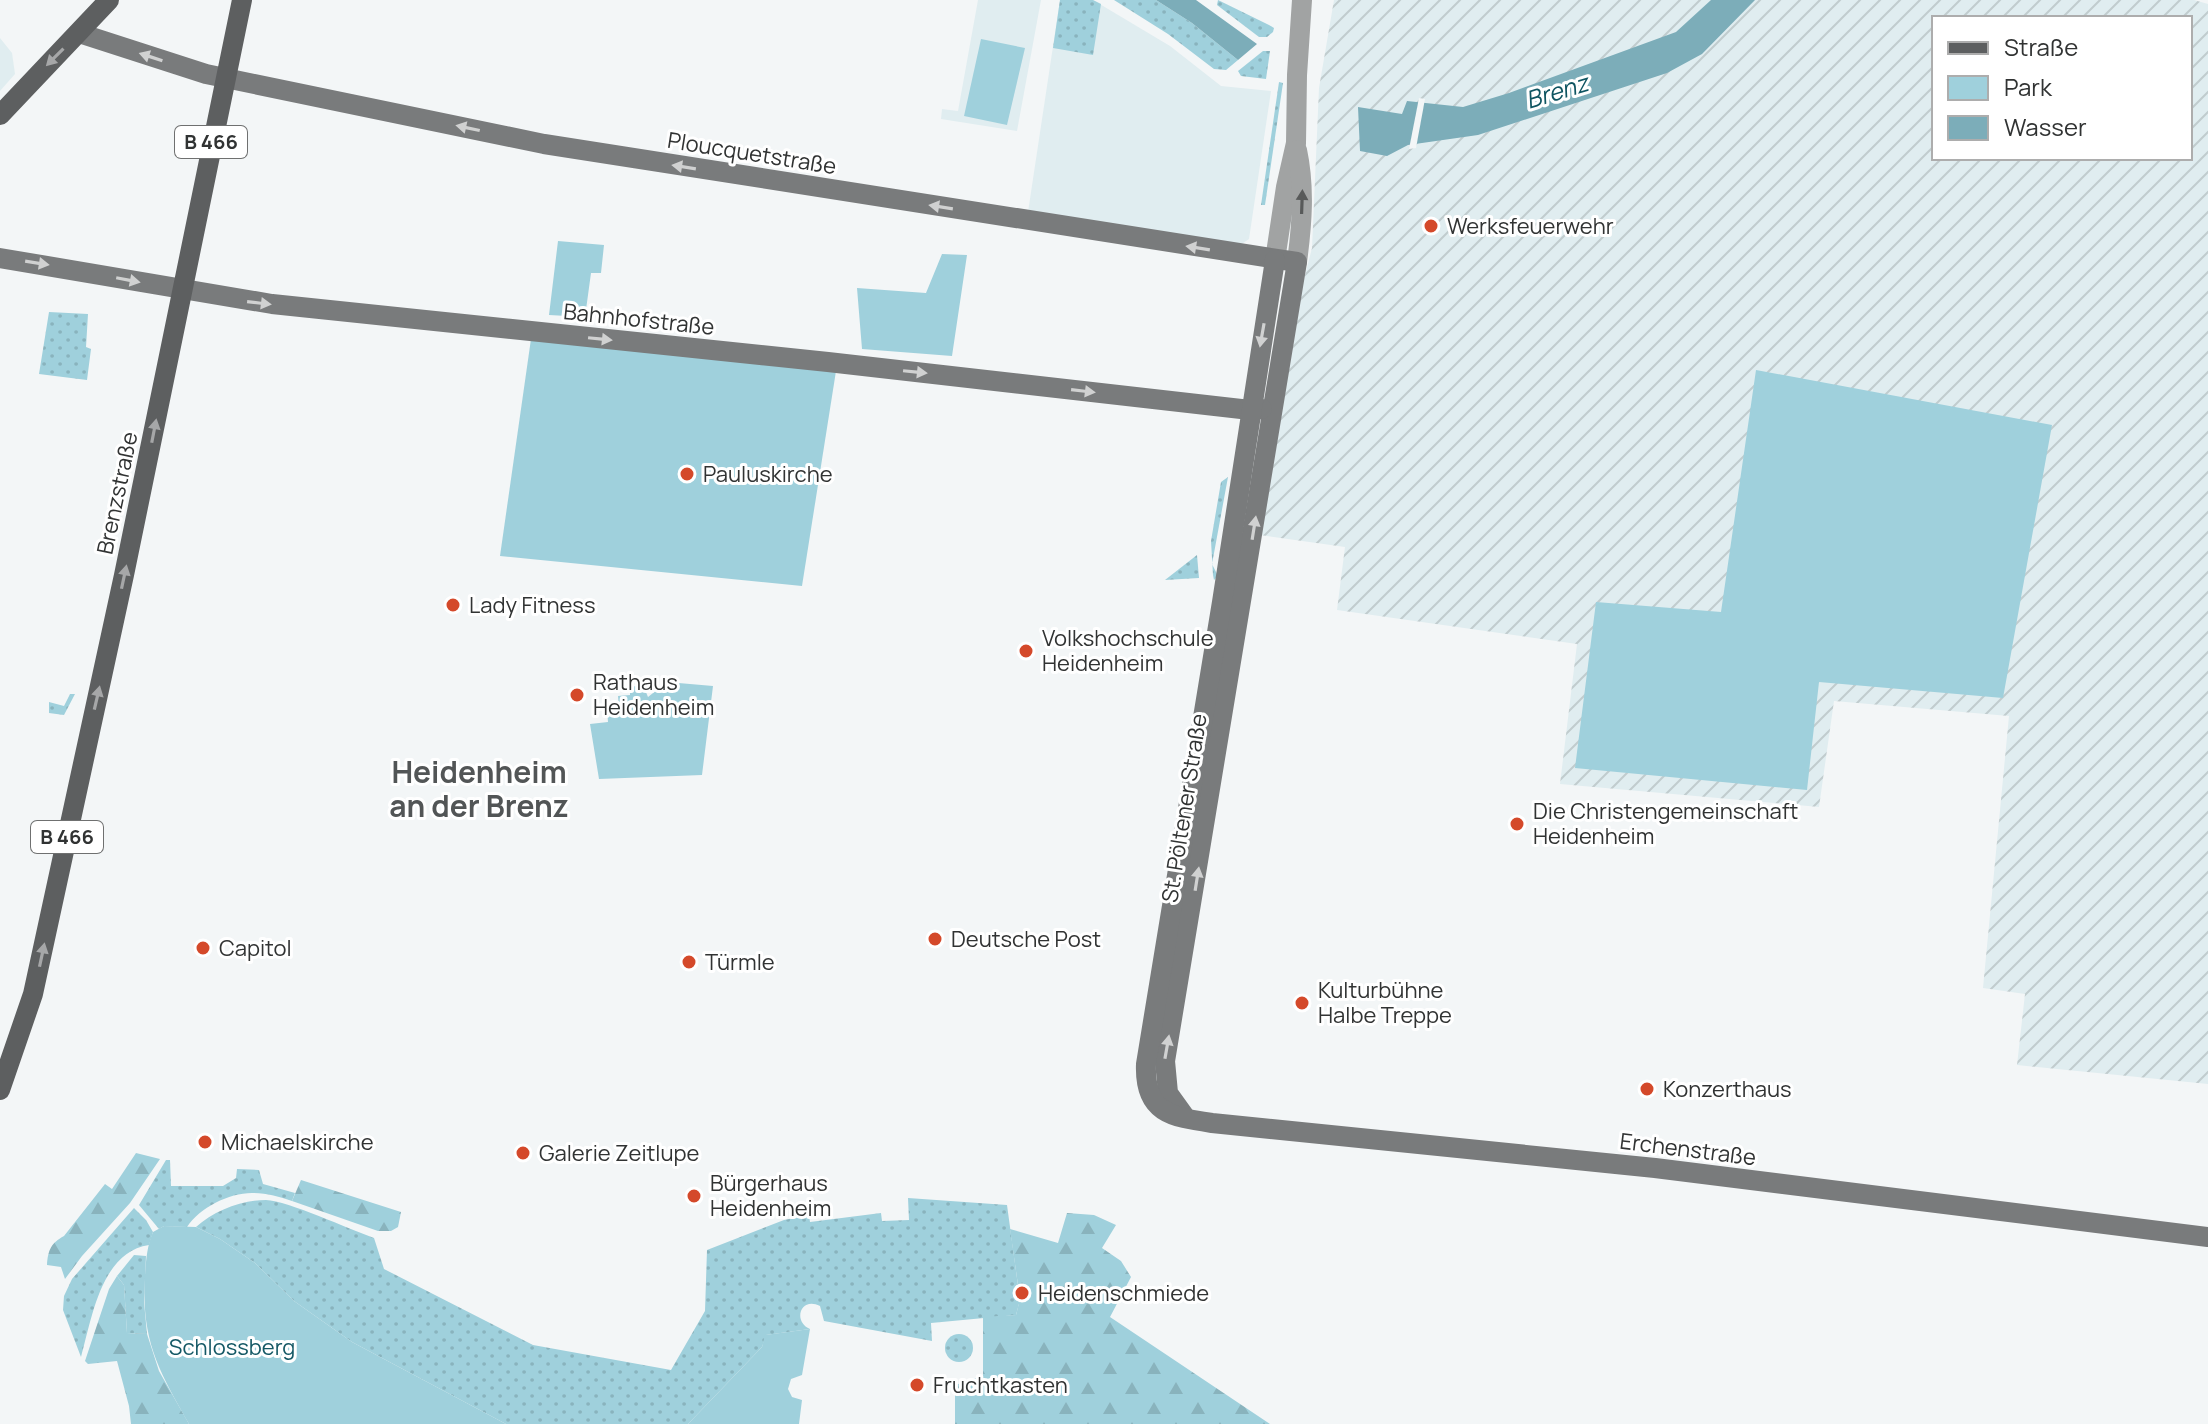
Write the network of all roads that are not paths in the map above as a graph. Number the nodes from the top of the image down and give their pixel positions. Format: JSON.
{"nodes":[{"id":1,"x":109,"y":0,"type":"edge"},
{"id":2,"x":242,"y":0,"type":"edge"},
{"id":3,"x":1302,"y":0,"type":"edge"},
{"id":4,"x":79,"y":33,"type":"junction"},
{"id":5,"x":225,"y":78,"type":"junction"},
{"id":6,"x":0,"y":115,"type":"edge"},
{"id":7,"x":1296,"y":143,"type":"junction"},
{"id":8,"x":0,"y":258,"type":"edge"},
{"id":9,"x":1275,"y":260,"type":"junction"},
{"id":10,"x":1297,"y":262,"type":"junction"},
{"id":11,"x":182,"y":290,"type":"junction"},
{"id":12,"x":1274,"y":403,"type":"junction"},
{"id":13,"x":1250,"y":410,"type":"junction"},
{"id":14,"x":0,"y":1090,"type":"edge"},
{"id":15,"x":1162,"y":1111,"type":"joint"},
{"id":16,"x":1186,"y":1118,"type":"junction"},
{"id":17,"x":2208,"y":1237,"type":"edge"}],
"edges":[{"from":1,"to":4,"type":"main road"},
{"from":2,"to":5,"type":"main road","name":"Brenzstraße","number":"B 466"},
{"from":3,"to":7,"type":"street","name":"St. Pöltener Straße"},
{"from":5,"to":4,"type":"main road","name":"Ploucquetstraße","one_way":true},
{"from":4,"to":6,"type":"main road","one_way":true},
{"from":9,"to":5,"type":"main road","name":"Ploucquetstraße","one_way":true},
{"from":5,"to":11,"type":"main road","name":"Brenzstraße","number":"B 466"},
{"from":7,"to":9,"type":"street","name":"St. Pöltener Straße"},
{"from":10,"to":7,"type":"street","name":"St. Pöltener Straße","one_way":true},
{"from":8,"to":11,"type":"main road","name":"Bahnhofstraße","one_way":true},
{"from":9,"to":10,"type":"main road"},
{"from":9,"to":13,"type":"main road","name":"St. Pöltener Straße","one_way":true},
{"from":10,"to":12,"type":"main road","name":"St. Pöltener Straße"},
{"from":11,"to":13,"type":"main road","name":"Bahnhofstraße","one_way":true},
{"from":14,"to":11,"type":"main road","name":"Brenzstraße","number":"B 466","one_way":true},
{"from":12,"to":13,"type":"main road","name":"Bahnhofstraße"},
{"from":16,"to":12,"type":"main road","name":"St. Pöltener Straße","one_way":true},
{"from":13,"to":15,"type":"main road","name":"St. Pöltener Straße"},
{"from":15,"to":16,"type":"main road","name":"Erchenstraße"},
{"from":16,"to":17,"type":"main road","name":"Erchenstraße"}]}
